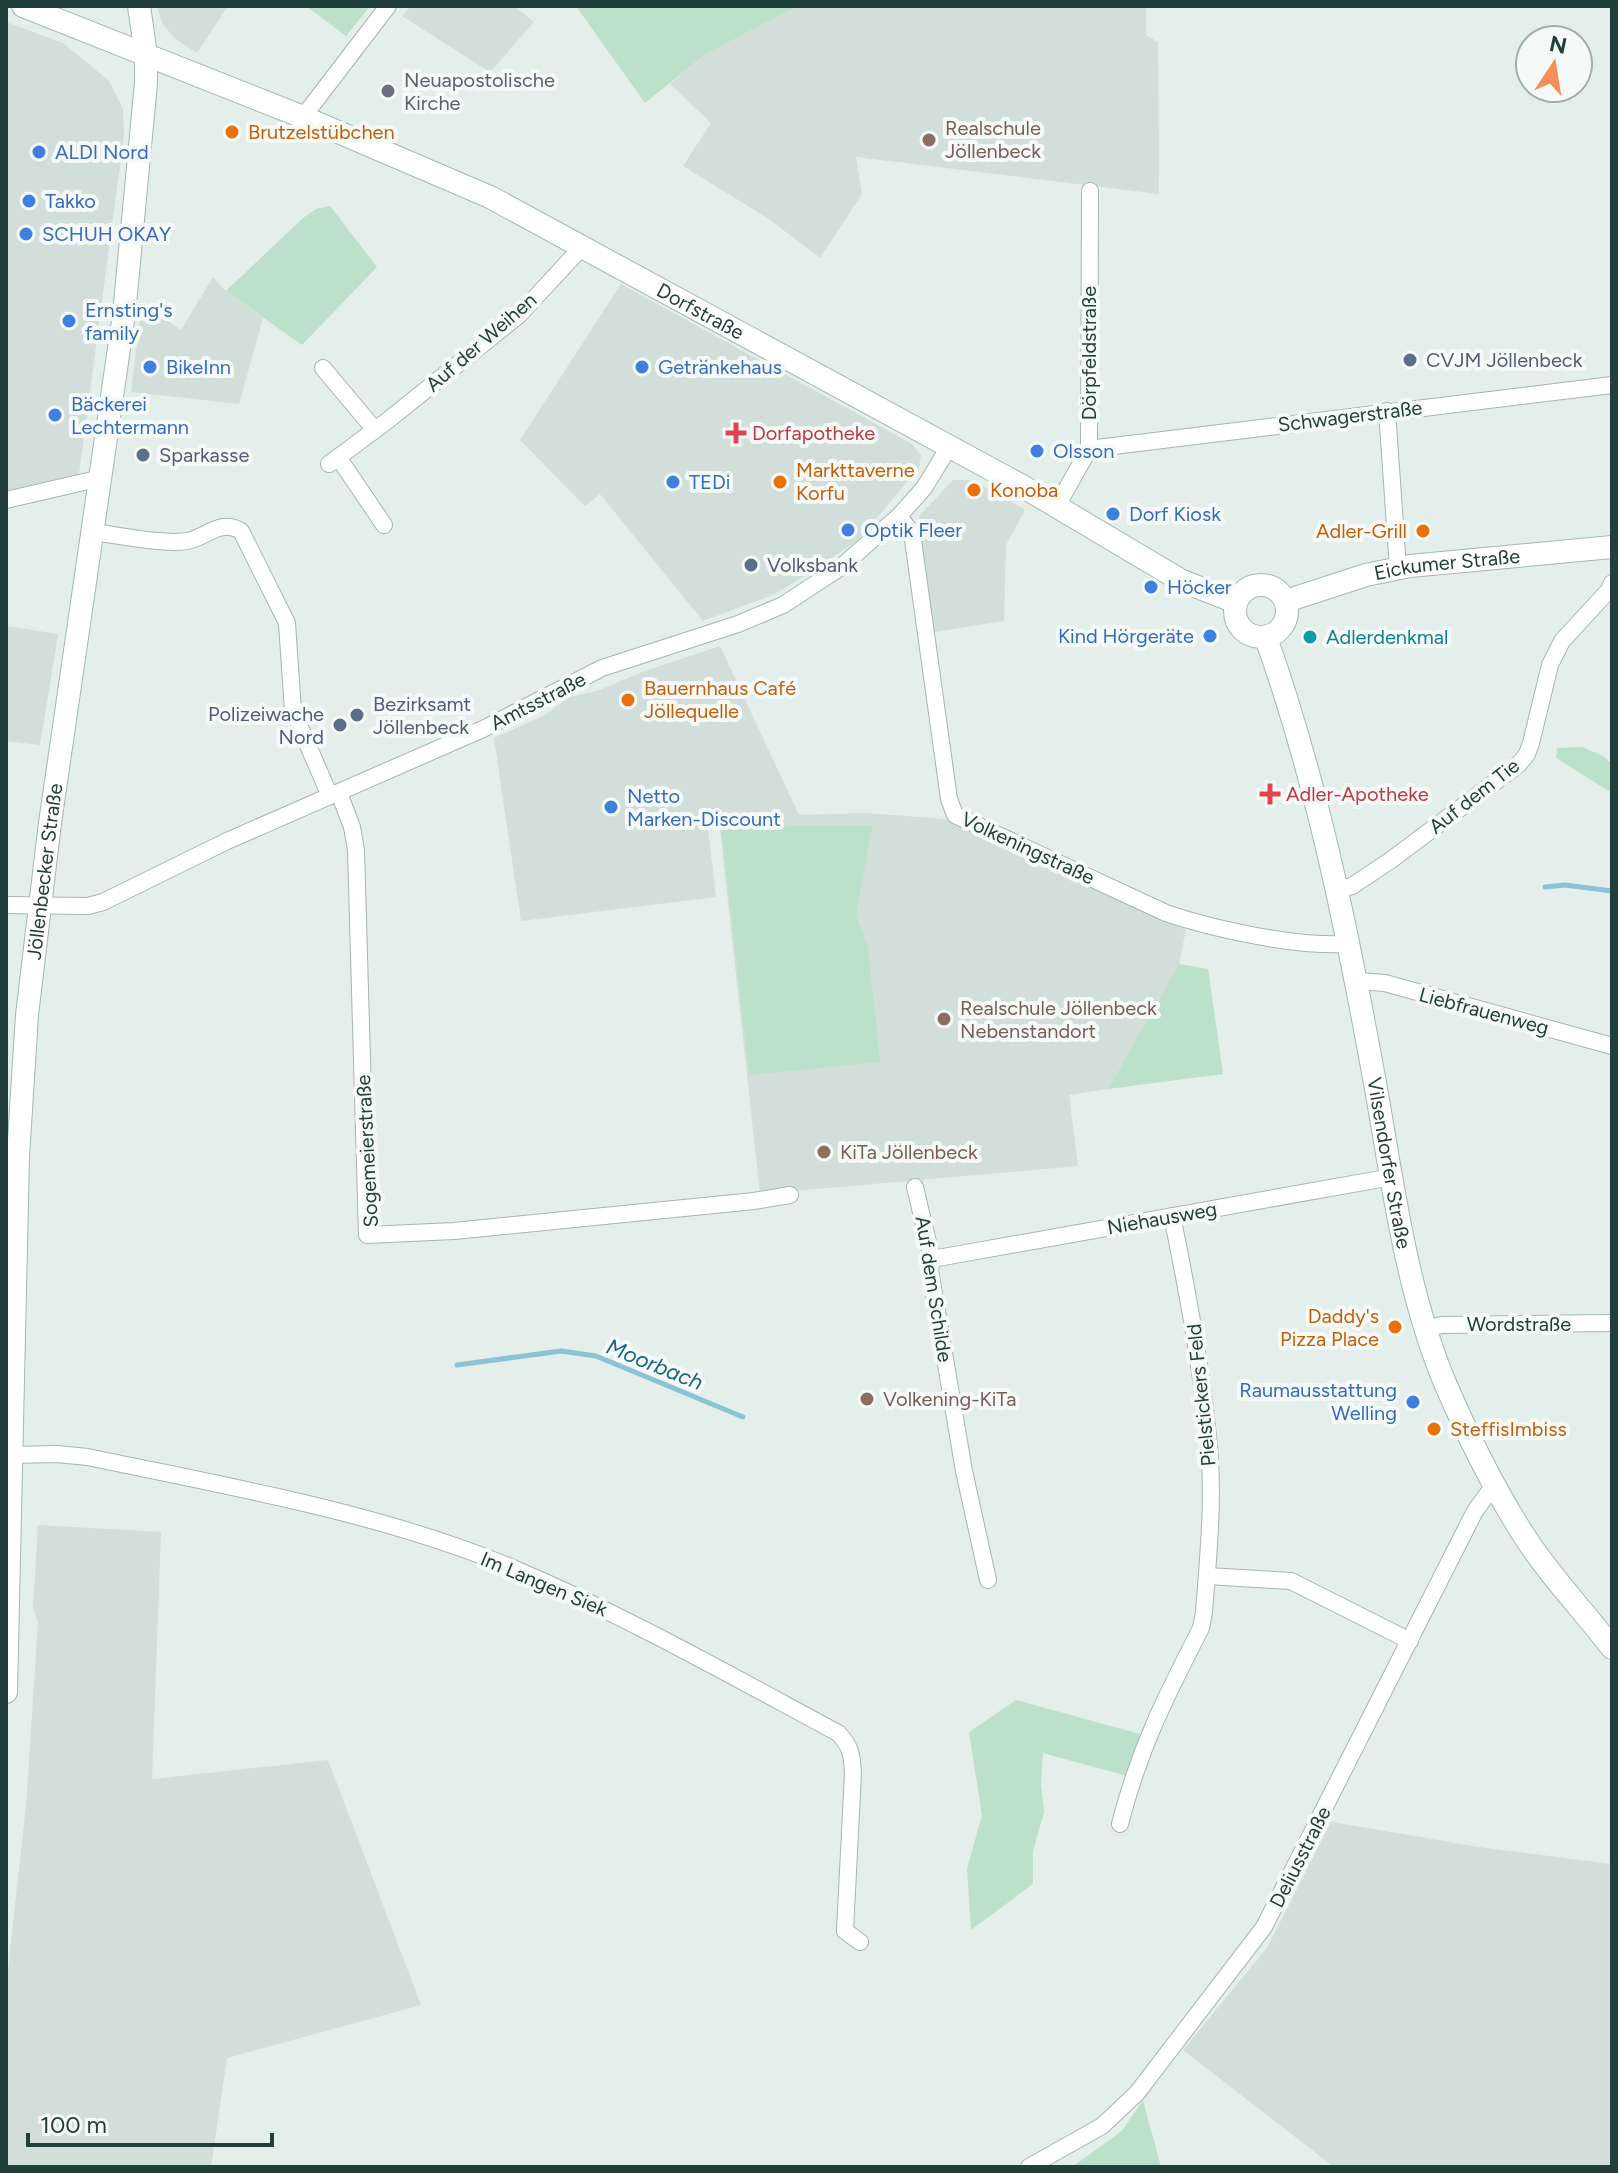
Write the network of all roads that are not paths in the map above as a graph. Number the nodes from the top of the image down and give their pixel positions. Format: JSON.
{"nodes":[{"id":1,"x":23,"y":6,"type":"edge"},
{"id":2,"x":139,"y":6,"type":"edge"},
{"id":3,"x":388,"y":6,"type":"edge"},
{"id":4,"x":146,"y":55,"type":"junction"},
{"id":5,"x":303,"y":117,"type":"junction"},
{"id":6,"x":1090,"y":191,"type":"dead end"},
{"id":7,"x":582,"y":247,"type":"junction"},
{"id":8,"x":323,"y":368,"type":"dead end"},
{"id":9,"x":1612,"y":385,"type":"edge"},
{"id":10,"x":1387,"y":411,"type":"junction"},
{"id":11,"x":375,"y":430,"type":"junction"},
{"id":12,"x":949,"y":447,"type":"junction"},
{"id":13,"x":1089,"y":449,"type":"junction"},
{"id":14,"x":101,"y":478,"type":"junction"},
{"id":15,"x":6,"y":500,"type":"edge"},
{"id":16,"x":1057,"y":506,"type":"junction"},
{"id":17,"x":899,"y":516,"type":"junction"},
{"id":18,"x":384,"y":525,"type":"dead end"},
{"id":19,"x":92,"y":532,"type":"junction"},
{"id":20,"x":1612,"y":547,"type":"edge"},
{"id":21,"x":1398,"y":568,"type":"junction"},
{"id":22,"x":1612,"y":583,"type":"edge"},
{"id":23,"x":1286,"y":601,"type":"junction"},
{"id":24,"x":1236,"y":602,"type":"junction"},
{"id":25,"x":1266,"y":638,"type":"junction"},
{"id":26,"x":334,"y":794,"type":"junction"},
{"id":27,"x":1336,"y":890,"type":"junction"},
{"id":28,"x":6,"y":905,"type":"edge"},
{"id":29,"x":39,"y":905,"type":"junction"},
{"id":30,"x":1349,"y":944,"type":"junction"},
{"id":31,"x":1356,"y":981,"type":"junction"},
{"id":32,"x":1612,"y":1046,"type":"edge"},
{"id":33,"x":1392,"y":1177,"type":"junction"},
{"id":34,"x":915,"y":1187,"type":"dead end"},
{"id":35,"x":790,"y":1195,"type":"dead end"},
{"id":36,"x":1172,"y":1216,"type":"junction"},
{"id":37,"x":932,"y":1259,"type":"junction"},
{"id":38,"x":1612,"y":1323,"type":"edge"},
{"id":39,"x":10,"y":1329,"type":"edge"},
{"id":40,"x":1426,"y":1329,"type":"junction"},
{"id":41,"x":12,"y":1455,"type":"junction"},
{"id":42,"x":1494,"y":1485,"type":"junction"},
{"id":43,"x":1207,"y":1576,"type":"junction"},
{"id":44,"x":988,"y":1580,"type":"dead end"},
{"id":45,"x":1410,"y":1641,"type":"junction"},
{"id":46,"x":1612,"y":1648,"type":"edge"},
{"id":47,"x":6,"y":1692,"type":"edge"},
{"id":48,"x":1120,"y":1824,"type":"dead end"},
{"id":49,"x":860,"y":1942,"type":"dead end"},
{"id":50,"x":1029,"y":2167,"type":"edge"}],
"edges":[{"from":1,"to":4,"type":"main road","name":"Dorfstraße"},
{"from":2,"to":4,"type":"main road","name":"Jöllenbecker Straße"},
{"from":3,"to":5,"type":"street"},
{"from":4,"to":5,"type":"main road","name":"Dorfstraße"},
{"from":4,"to":14,"type":"main road","name":"Jöllenbecker Straße"},
{"from":5,"to":7,"type":"main road","name":"Dorfstraße"},
{"from":6,"to":13,"type":"street","name":"Dörpfeldstraße"},
{"from":7,"to":11,"type":"street","name":"Auf der Weihen"},
{"from":7,"to":12,"type":"main road","name":"Dorfstraße"},
{"from":8,"to":11,"type":"street"},
{"from":9,"to":10,"type":"street","name":"Schwagerstraße"},
{"from":10,"to":13,"type":"street","name":"Schwagerstraße"},
{"from":10,"to":21,"type":"street"},
{"from":11,"to":18,"type":"street","name":"Auf der Weihen"},
{"from":12,"to":16,"type":"main road","name":"Dorfstraße"},
{"from":12,"to":17,"type":"street","name":"Amtsstraße"},
{"from":13,"to":16,"type":"street","name":"Dörpfeldstraße"},
{"from":14,"to":15,"type":"street"},
{"from":14,"to":19,"type":"main road","name":"Jöllenbecker Straße"},
{"from":16,"to":24,"type":"main road","name":"Dorfstraße"},
{"from":17,"to":26,"type":"street","name":"Amtsstraße"},
{"from":17,"to":30,"type":"street","name":"Volkeningstraße"},
{"from":19,"to":26,"type":"street"},
{"from":19,"to":29,"type":"main road","name":"Jöllenbecker Straße"},
{"from":20,"to":21,"type":"main road","name":"Eickumer Straße"},
{"from":21,"to":23,"type":"main road","name":"Eickumer Straße"},
{"from":22,"to":27,"type":"street","name":"Auf dem Tie"},
{"from":23,"to":24,"type":"main road"},
{"from":23,"to":25,"type":"main road"},
{"from":24,"to":25,"type":"main road"},
{"from":25,"to":27,"type":"main road","name":"Vilsendorfer Straße"},
{"from":26,"to":29,"type":"street","name":"Amtsstraße"},
{"from":26,"to":35,"type":"street","name":"Sogemeierstraße"},
{"from":27,"to":30,"type":"main road","name":"Vilsendorfer Straße"},
{"from":28,"to":29,"type":"street","name":"Amtsstraße"},
{"from":29,"to":39,"type":"main road","name":"Jöllenbecker Straße"},
{"from":30,"to":31,"type":"main road","name":"Vilsendorfer Straße"},
{"from":31,"to":32,"type":"street","name":"Liebfrauenweg"},
{"from":31,"to":33,"type":"main road","name":"Vilsendorfer Straße"},
{"from":33,"to":36,"type":"street","name":"Niehausweg"},
{"from":33,"to":40,"type":"main road","name":"Vilsendorfer Straße"},
{"from":34,"to":37,"type":"street","name":"Auf dem Schilde"},
{"from":36,"to":37,"type":"street","name":"Niehausweg"},
{"from":36,"to":43,"type":"street","name":"Pielstickers Feld"},
{"from":37,"to":44,"type":"street","name":"Auf dem Schilde"},
{"from":38,"to":40,"type":"street","name":"Wordstraße"},
{"from":39,"to":41,"type":"main road","name":"Jöllenbecker Straße"},
{"from":40,"to":42,"type":"main road","name":"Vilsendorfer Straße"},
{"from":41,"to":47,"type":"main road","name":"Jöllenbecker Straße"},
{"from":41,"to":49,"type":"street","name":"Im Langen Siek"},
{"from":42,"to":45,"type":"street","name":"Deliusstraße"},
{"from":42,"to":46,"type":"main road","name":"Vilsendorfer Straße"},
{"from":43,"to":45,"type":"street"},
{"from":43,"to":48,"type":"street","name":"Pielstickers Feld"},
{"from":45,"to":50,"type":"street","name":"Deliusstraße"}]}
